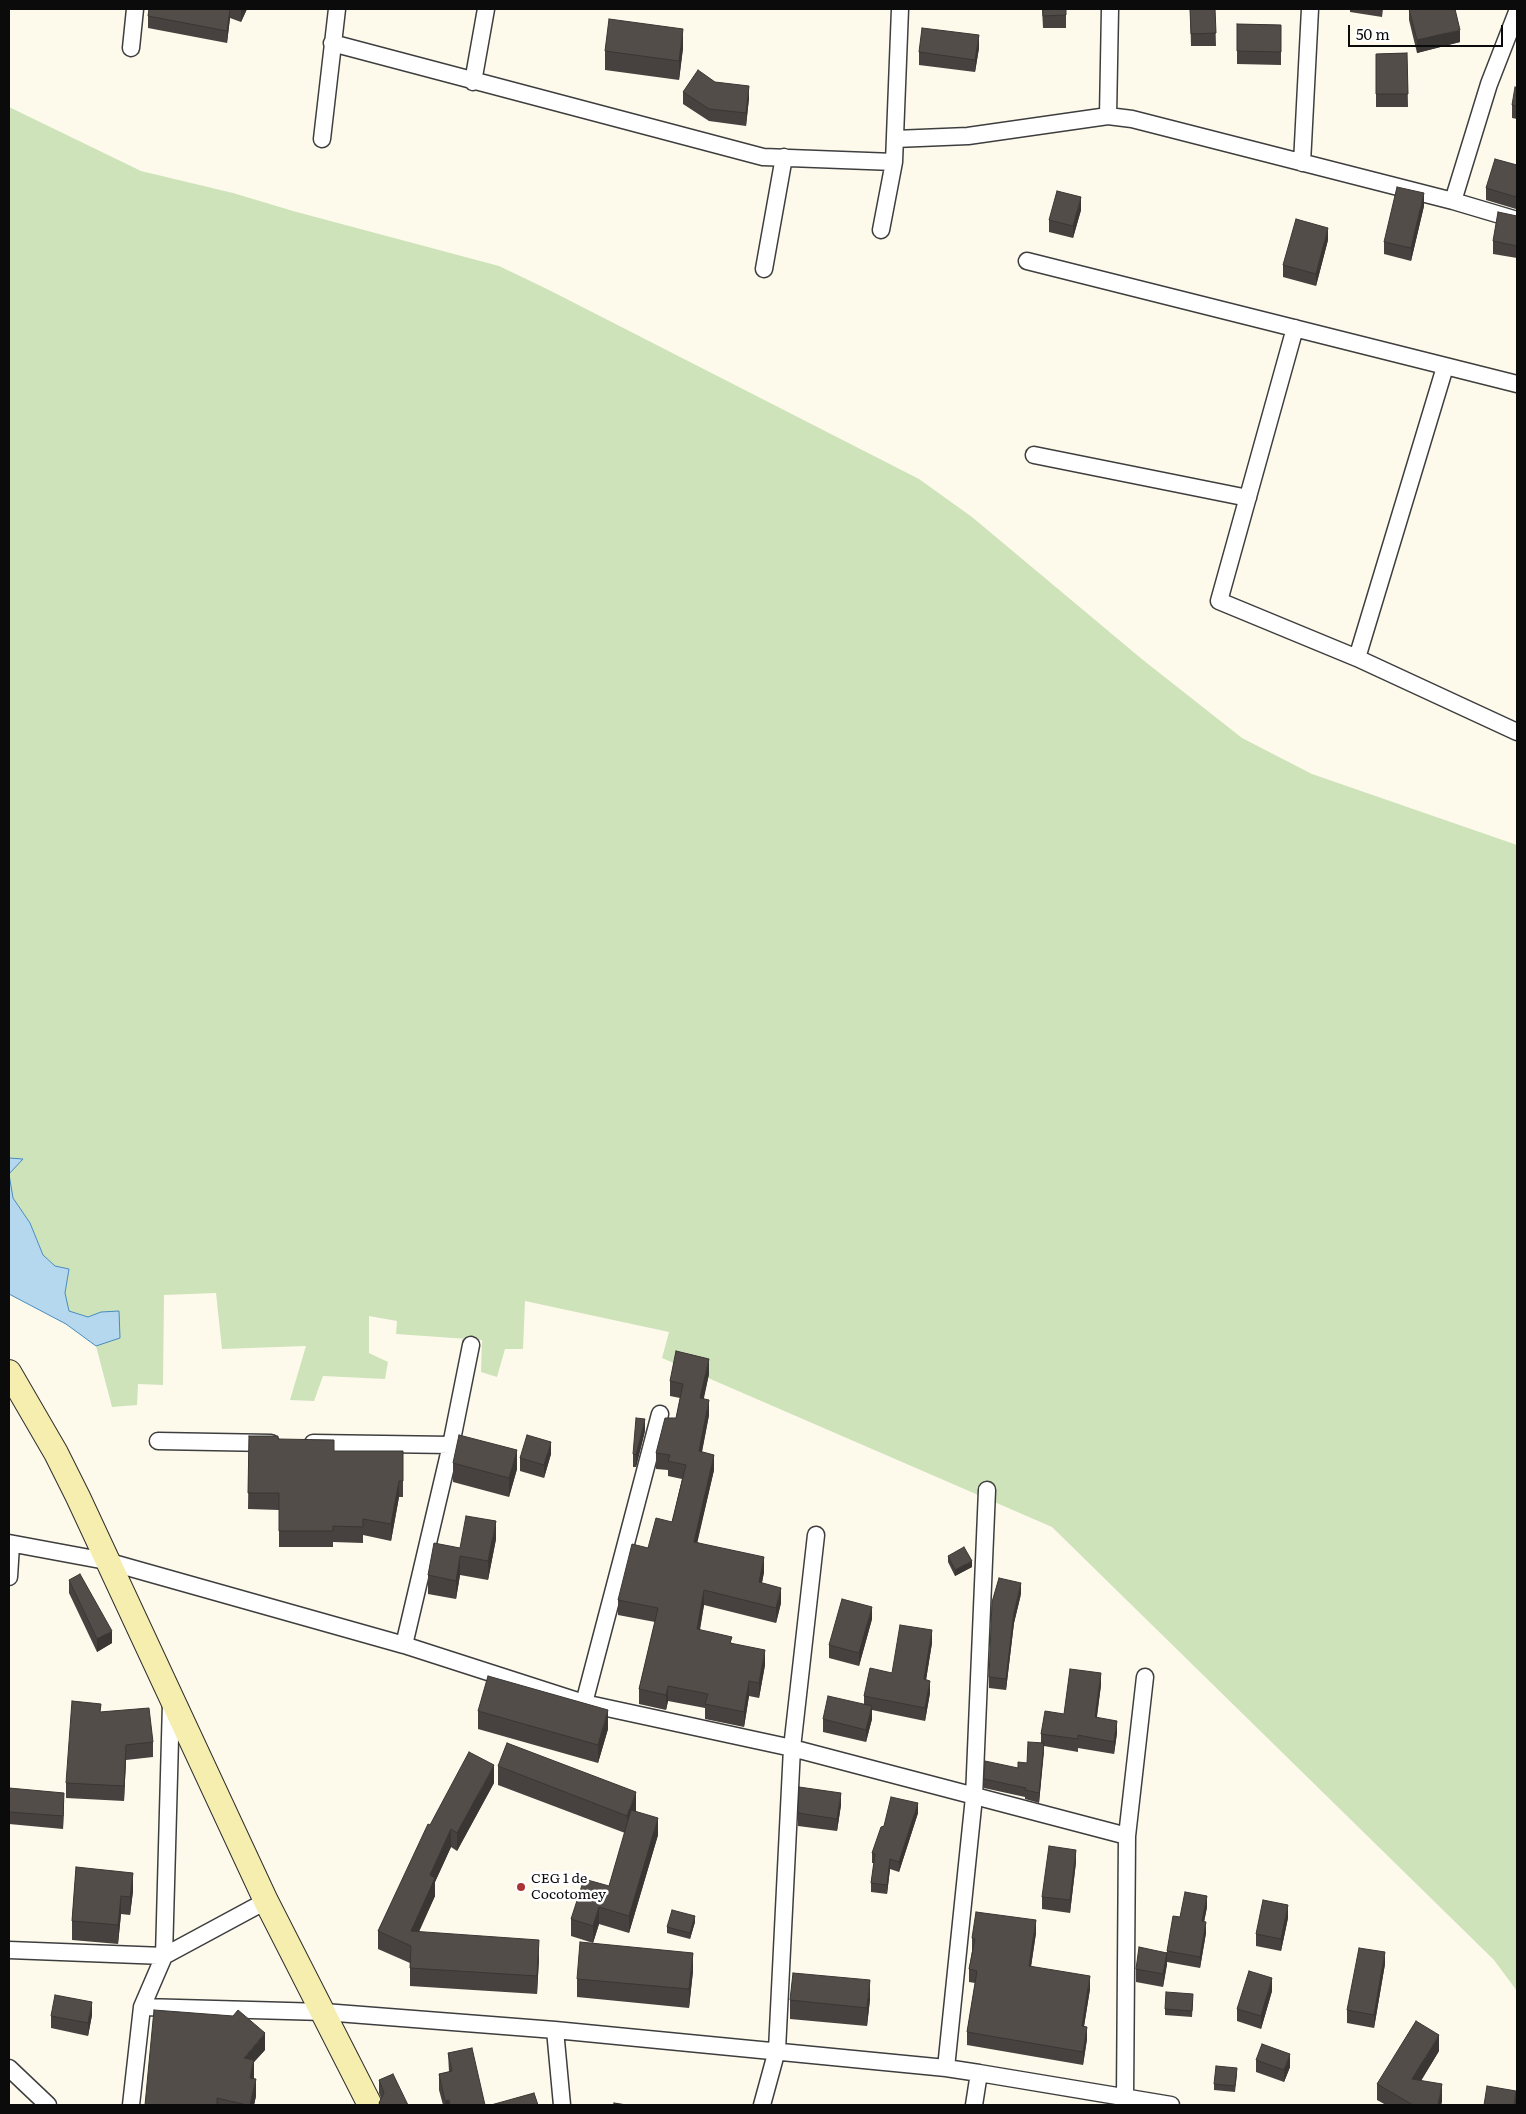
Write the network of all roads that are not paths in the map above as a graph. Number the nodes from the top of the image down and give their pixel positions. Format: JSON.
{"nodes":[{"id":1,"x":135,"y":9,"type":"edge"},
{"id":2,"x":337,"y":9,"type":"edge"},
{"id":3,"x":486,"y":9,"type":"edge"},
{"id":4,"x":1110,"y":9,"type":"edge"},
{"id":5,"x":1310,"y":9,"type":"edge"},
{"id":6,"x":896,"y":10,"type":"edge"},
{"id":7,"x":1517,"y":12,"type":"edge"},
{"id":8,"x":332,"y":43,"type":"junction"},
{"id":9,"x":131,"y":48,"type":"dead end"},
{"id":10,"x":473,"y":82,"type":"junction"},
{"id":11,"x":1108,"y":116,"type":"junction"},
{"id":12,"x":322,"y":139,"type":"dead end"},
{"id":13,"x":895,"y":139,"type":"junction"},
{"id":14,"x":784,"y":157,"type":"junction"},
{"id":15,"x":894,"y":162,"type":"junction"},
{"id":16,"x":1302,"y":163,"type":"junction"},
{"id":17,"x":1453,"y":201,"type":"junction"},
{"id":18,"x":1517,"y":220,"type":"edge"},
{"id":19,"x":881,"y":230,"type":"dead end"},
{"id":20,"x":1027,"y":261,"type":"dead end"},
{"id":21,"x":764,"y":269,"type":"dead end"},
{"id":22,"x":1296,"y":328,"type":"junction"},
{"id":23,"x":1446,"y":367,"type":"junction"},
{"id":24,"x":1517,"y":384,"type":"edge"},
{"id":25,"x":1034,"y":455,"type":"dead end"},
{"id":26,"x":1248,"y":498,"type":"junction"},
{"id":27,"x":1357,"y":658,"type":"junction"},
{"id":28,"x":1516,"y":727,"type":"edge"},
{"id":29,"x":471,"y":1345,"type":"dead end"},
{"id":30,"x":9,"y":1372,"type":"edge"},
{"id":31,"x":660,"y":1414,"type":"dead end"},
{"id":32,"x":158,"y":1441,"type":"dead end"},
{"id":33,"x":451,"y":1445,"type":"junction"},
{"id":34,"x":987,"y":1490,"type":"dead end"},
{"id":35,"x":816,"y":1535,"type":"dead end"},
{"id":36,"x":10,"y":1544,"type":"edge"},
{"id":37,"x":106,"y":1561,"type":"junction"},
{"id":38,"x":9,"y":1577,"type":"edge"},
{"id":39,"x":404,"y":1645,"type":"junction"},
{"id":40,"x":1145,"y":1677,"type":"dead end"},
{"id":41,"x":171,"y":1700,"type":"junction"},
{"id":42,"x":584,"y":1703,"type":"junction"},
{"id":43,"x":792,"y":1748,"type":"junction"},
{"id":44,"x":974,"y":1797,"type":"junction"},
{"id":45,"x":1127,"y":1836,"type":"junction"},
{"id":46,"x":266,"y":1901,"type":"junction"},
{"id":47,"x":9,"y":1950,"type":"edge"},
{"id":48,"x":164,"y":1956,"type":"junction"},
{"id":49,"x":142,"y":2007,"type":"junction"},
{"id":50,"x":324,"y":2012,"type":"junction"},
{"id":51,"x":555,"y":2030,"type":"junction"},
{"id":52,"x":777,"y":2050,"type":"junction"},
{"id":53,"x":9,"y":2068,"type":"edge"},
{"id":54,"x":946,"y":2068,"type":"junction"},
{"id":55,"x":979,"y":2073,"type":"junction"},
{"id":56,"x":1125,"y":2098,"type":"junction"},
{"id":57,"x":48,"y":2105,"type":"edge"},
{"id":58,"x":131,"y":2105,"type":"edge"},
{"id":59,"x":370,"y":2105,"type":"edge"},
{"id":60,"x":562,"y":2105,"type":"edge"},
{"id":61,"x":762,"y":2105,"type":"edge"},
{"id":62,"x":974,"y":2105,"type":"edge"},
{"id":63,"x":1171,"y":2105,"type":"edge"}],
"edges":[{"from":1,"to":9,"type":"street"},
{"from":2,"to":8,"type":"street"},
{"from":3,"to":10,"type":"street"},
{"from":4,"to":11,"type":"street"},
{"from":5,"to":16,"type":"street"},
{"from":6,"to":13,"type":"street"},
{"from":7,"to":17,"type":"street"},
{"from":8,"to":10,"type":"street"},
{"from":8,"to":12,"type":"street"},
{"from":10,"to":14,"type":"street"},
{"from":11,"to":13,"type":"street"},
{"from":11,"to":16,"type":"street"},
{"from":13,"to":15,"type":"street"},
{"from":14,"to":15,"type":"street"},
{"from":14,"to":21,"type":"street"},
{"from":15,"to":19,"type":"street"},
{"from":16,"to":17,"type":"street"},
{"from":17,"to":18,"type":"street"},
{"from":20,"to":22,"type":"street"},
{"from":22,"to":23,"type":"street"},
{"from":22,"to":26,"type":"street"},
{"from":23,"to":24,"type":"street"},
{"from":23,"to":27,"type":"street"},
{"from":25,"to":26,"type":"street"},
{"from":26,"to":27,"type":"street"},
{"from":27,"to":28,"type":"street"},
{"from":29,"to":33,"type":"street"},
{"from":30,"to":37,"type":"main road"},
{"from":31,"to":42,"type":"street"},
{"from":32,"to":33,"type":"street"},
{"from":33,"to":39,"type":"street"},
{"from":34,"to":44,"type":"street"},
{"from":35,"to":43,"type":"street"},
{"from":36,"to":37,"type":"street"},
{"from":36,"to":38,"type":"street"},
{"from":37,"to":39,"type":"street"},
{"from":37,"to":41,"type":"main road"},
{"from":39,"to":42,"type":"street"},
{"from":40,"to":45,"type":"street"},
{"from":41,"to":46,"type":"main road"},
{"from":41,"to":48,"type":"street"},
{"from":42,"to":43,"type":"street"},
{"from":43,"to":44,"type":"street"},
{"from":43,"to":52,"type":"street"},
{"from":44,"to":45,"type":"street"},
{"from":44,"to":54,"type":"street"},
{"from":45,"to":56,"type":"street"},
{"from":46,"to":48,"type":"street"},
{"from":46,"to":50,"type":"main road"},
{"from":47,"to":48,"type":"street"},
{"from":48,"to":49,"type":"street"},
{"from":49,"to":50,"type":"street"},
{"from":49,"to":58,"type":"street"},
{"from":50,"to":51,"type":"street"},
{"from":50,"to":59,"type":"main road"},
{"from":51,"to":52,"type":"street"},
{"from":51,"to":60,"type":"street"},
{"from":52,"to":54,"type":"street"},
{"from":52,"to":61,"type":"street"},
{"from":53,"to":57,"type":"street"},
{"from":54,"to":55,"type":"street"},
{"from":55,"to":56,"type":"street"},
{"from":55,"to":62,"type":"street"},
{"from":56,"to":63,"type":"street"}]}
